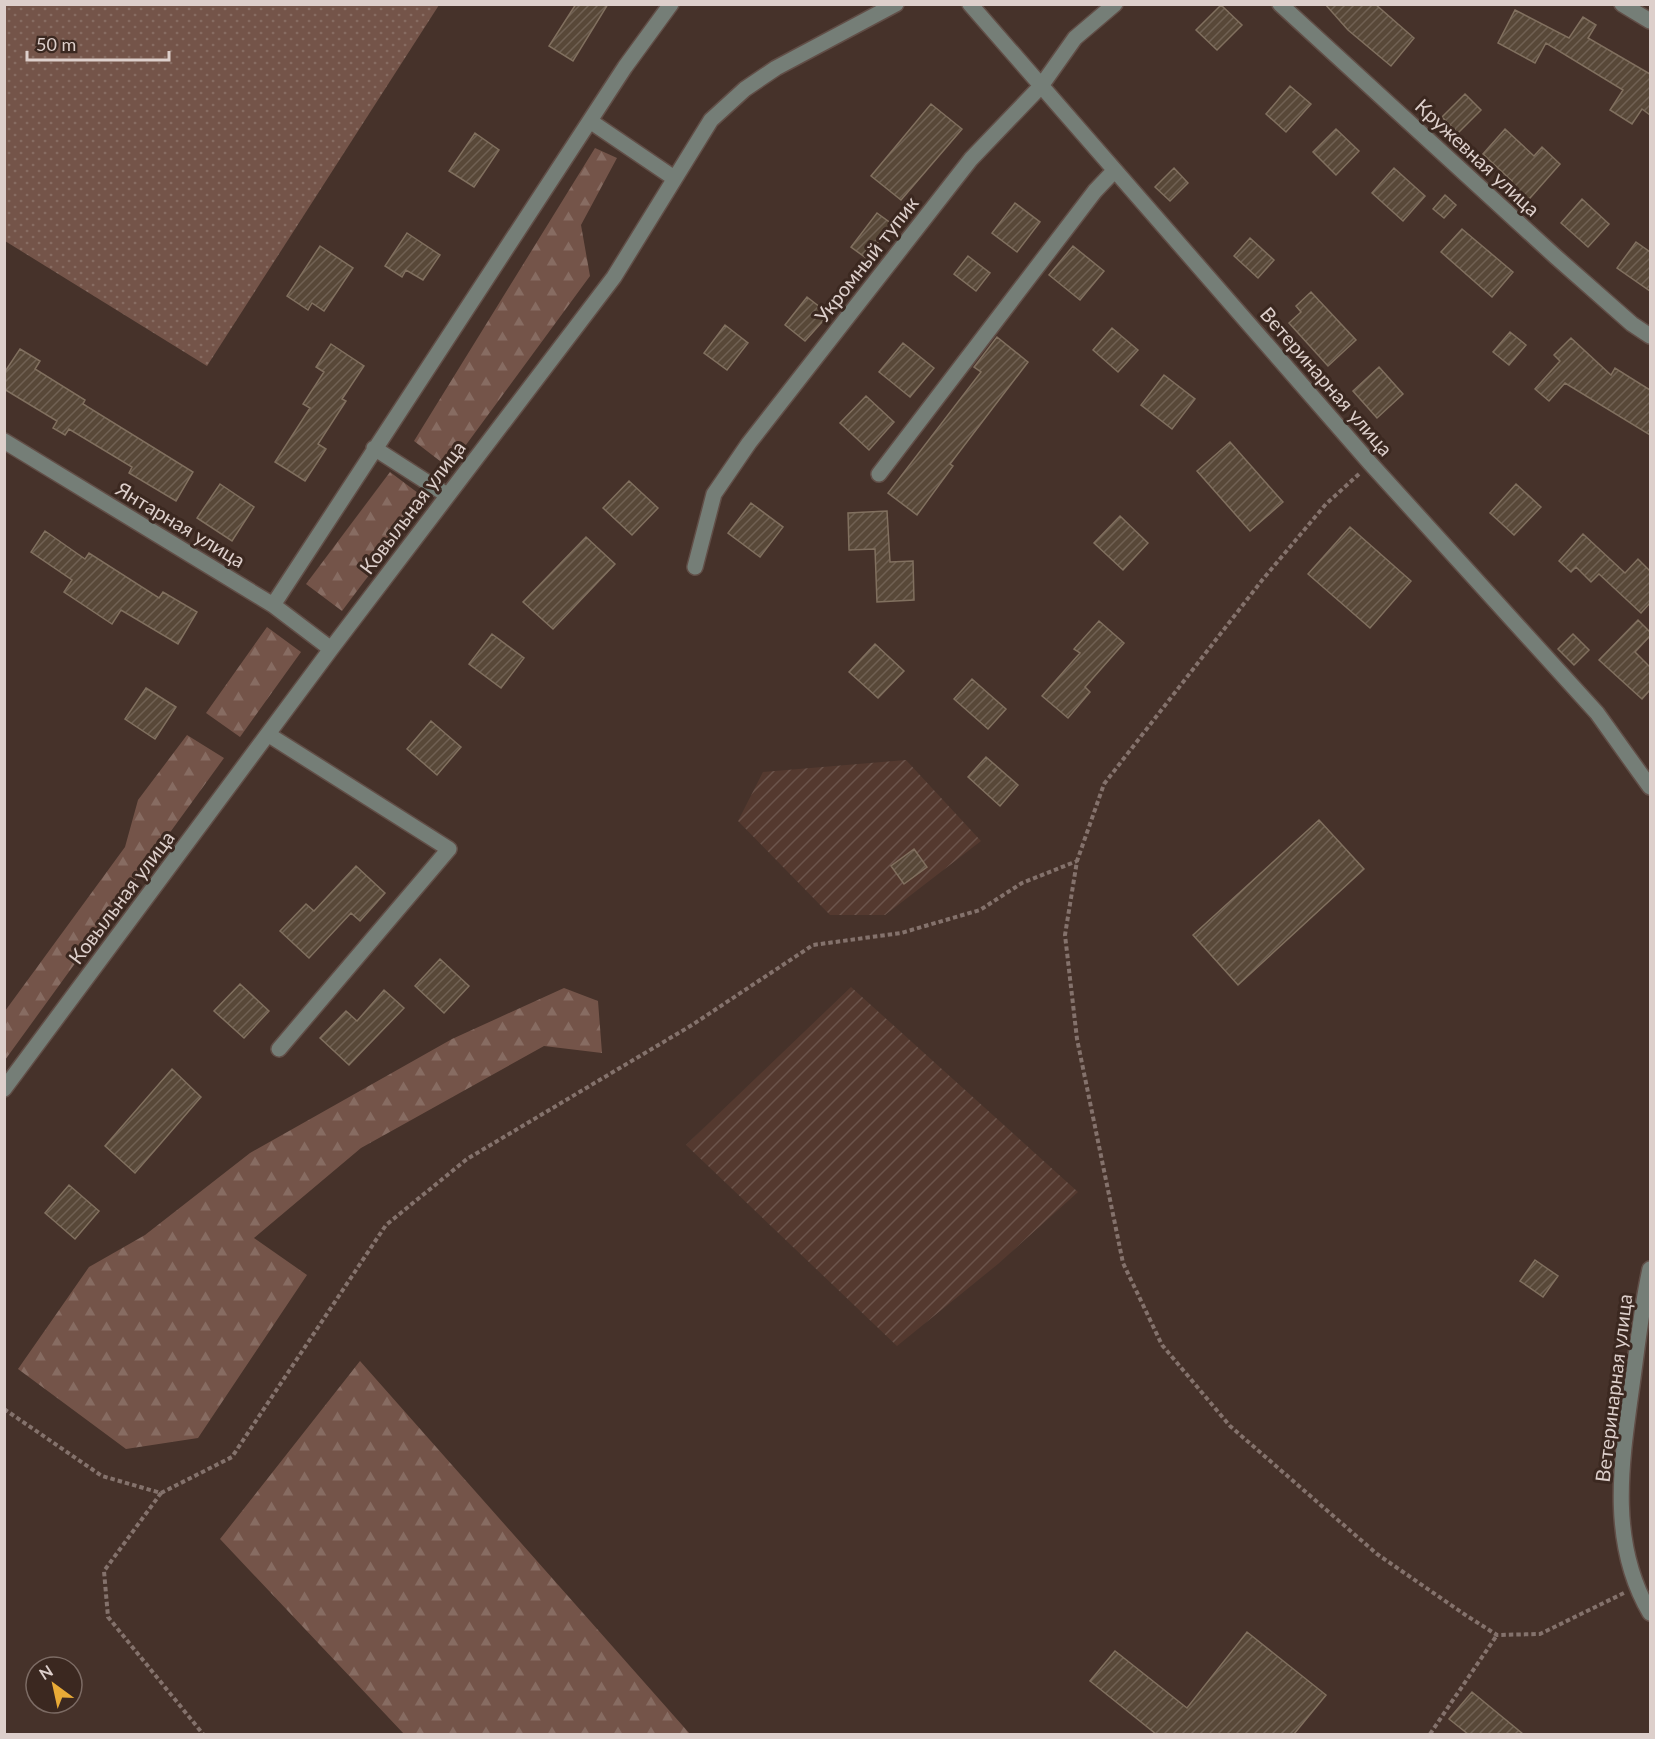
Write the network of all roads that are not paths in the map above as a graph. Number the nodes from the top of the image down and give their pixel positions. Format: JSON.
{"nodes":[{"id":1,"x":671,"y":4,"type":"edge"},
{"id":2,"x":896,"y":4,"type":"edge"},
{"id":3,"x":970,"y":4,"type":"edge"},
{"id":4,"x":1114,"y":4,"type":"edge"},
{"id":5,"x":1280,"y":4,"type":"edge"},
{"id":6,"x":1622,"y":4,"type":"edge"},
{"id":7,"x":1650,"y":21,"type":"edge"},
{"id":8,"x":1041,"y":86,"type":"junction"},
{"id":9,"x":590,"y":121,"type":"junction"},
{"id":10,"x":1114,"y":171,"type":"junction"},
{"id":11,"x":674,"y":178,"type":"junction"},
{"id":12,"x":1650,"y":336,"type":"edge"},
{"id":13,"x":4,"y":441,"type":"edge"},
{"id":14,"x":374,"y":448,"type":"junction"},
{"id":15,"x":879,"y":474,"type":"dead end"},
{"id":16,"x":447,"y":495,"type":"junction"},
{"id":17,"x":695,"y":567,"type":"dead end"},
{"id":18,"x":273,"y":605,"type":"junction"},
{"id":19,"x":331,"y":649,"type":"junction"},
{"id":20,"x":268,"y":735,"type":"junction"},
{"id":21,"x":1650,"y":787,"type":"edge"},
{"id":22,"x":279,"y":1049,"type":"dead end"},
{"id":23,"x":4,"y":1089,"type":"edge"},
{"id":24,"x":1650,"y":1269,"type":"edge"},
{"id":25,"x":1650,"y":1613,"type":"edge"}],
"edges":[{"from":1,"to":9,"type":"street"},
{"from":2,"to":11,"type":"street","name":"Ковыльная улица"},
{"from":3,"to":8,"type":"street","name":"Ветеринарная улица"},
{"from":4,"to":8,"type":"street","name":"Укромный тупик"},
{"from":5,"to":12,"type":"street","name":"Кружевная улица"},
{"from":6,"to":7,"type":"street"},
{"from":8,"to":10,"type":"street","name":"Ветеринарная улица"},
{"from":8,"to":17,"type":"street","name":"Укромный тупик"},
{"from":9,"to":11,"type":"street"},
{"from":9,"to":14,"type":"street"},
{"from":10,"to":15,"type":"street"},
{"from":10,"to":21,"type":"street","name":"Ветеринарная улица"},
{"from":11,"to":16,"type":"street","name":"Ковыльная улица"},
{"from":13,"to":18,"type":"street","name":"Янтарная улица"},
{"from":14,"to":16,"type":"street"},
{"from":14,"to":18,"type":"street"},
{"from":16,"to":19,"type":"street","name":"Ковыльная улица"},
{"from":18,"to":19,"type":"street","name":"Янтарная улица"},
{"from":19,"to":20,"type":"street","name":"Ковыльная улица"},
{"from":20,"to":22,"type":"street"},
{"from":20,"to":23,"type":"street","name":"Ковыльная улица"},
{"from":24,"to":25,"type":"street","name":"Ветеринарная улица"}]}
